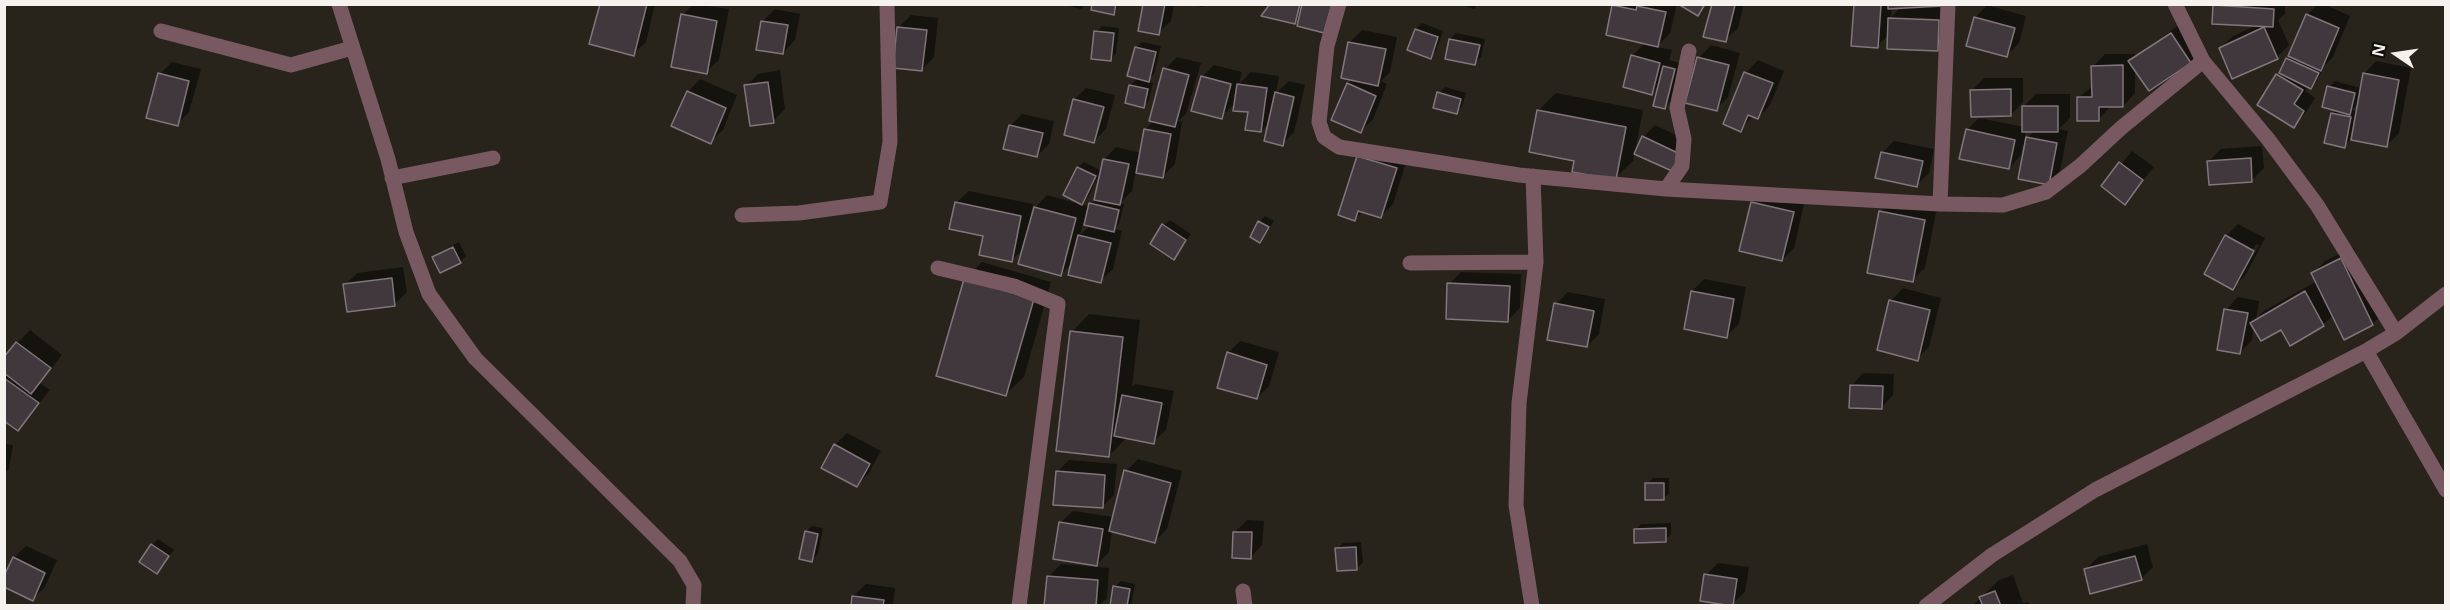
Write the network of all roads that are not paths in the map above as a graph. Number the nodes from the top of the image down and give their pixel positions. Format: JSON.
{"nodes":[{"id":1,"x":339,"y":4,"type":"edge"},
{"id":2,"x":887,"y":4,"type":"edge"},
{"id":3,"x":1340,"y":4,"type":"edge"},
{"id":4,"x":1948,"y":4,"type":"edge"},
{"id":5,"x":2175,"y":4,"type":"edge"},
{"id":6,"x":161,"y":31,"type":"dead end"},
{"id":7,"x":352,"y":48,"type":"junction"},
{"id":8,"x":1689,"y":51,"type":"dead end"},
{"id":9,"x":2203,"y":61,"type":"junction"},
{"id":10,"x":493,"y":158,"type":"dead end"},
{"id":11,"x":1533,"y":176,"type":"junction"},
{"id":12,"x":393,"y":178,"type":"junction"},
{"id":13,"x":1666,"y":189,"type":"junction"},
{"id":14,"x":1940,"y":204,"type":"junction"},
{"id":15,"x":741,"y":215,"type":"dead end"},
{"id":16,"x":1536,"y":262,"type":"junction"},
{"id":17,"x":1410,"y":263,"type":"dead end"},
{"id":18,"x":938,"y":268,"type":"dead end"},
{"id":19,"x":2445,"y":294,"type":"edge"},
{"id":20,"x":2396,"y":333,"type":"junction"},
{"id":21,"x":2366,"y":351,"type":"junction"},
{"id":22,"x":2445,"y":490,"type":"edge"},
{"id":23,"x":693,"y":606,"type":"edge"},
{"id":24,"x":1019,"y":606,"type":"edge"},
{"id":25,"x":1532,"y":606,"type":"edge"},
{"id":26,"x":1926,"y":606,"type":"edge"}],
"edges":[{"from":1,"to":7,"type":"street"},
{"from":2,"to":15,"type":"street"},
{"from":3,"to":11,"type":"street"},
{"from":4,"to":14,"type":"street"},
{"from":5,"to":9,"type":"street"},
{"from":6,"to":7,"type":"street"},
{"from":7,"to":12,"type":"street"},
{"from":8,"to":13,"type":"street"},
{"from":9,"to":14,"type":"street"},
{"from":9,"to":20,"type":"street"},
{"from":10,"to":12,"type":"street"},
{"from":11,"to":13,"type":"street"},
{"from":11,"to":16,"type":"street"},
{"from":12,"to":23,"type":"street"},
{"from":13,"to":14,"type":"street"},
{"from":16,"to":17,"type":"street"},
{"from":16,"to":25,"type":"street"},
{"from":18,"to":24,"type":"street"},
{"from":19,"to":20,"type":"street"},
{"from":20,"to":21,"type":"street"},
{"from":21,"to":22,"type":"street"},
{"from":21,"to":26,"type":"street"}]}
